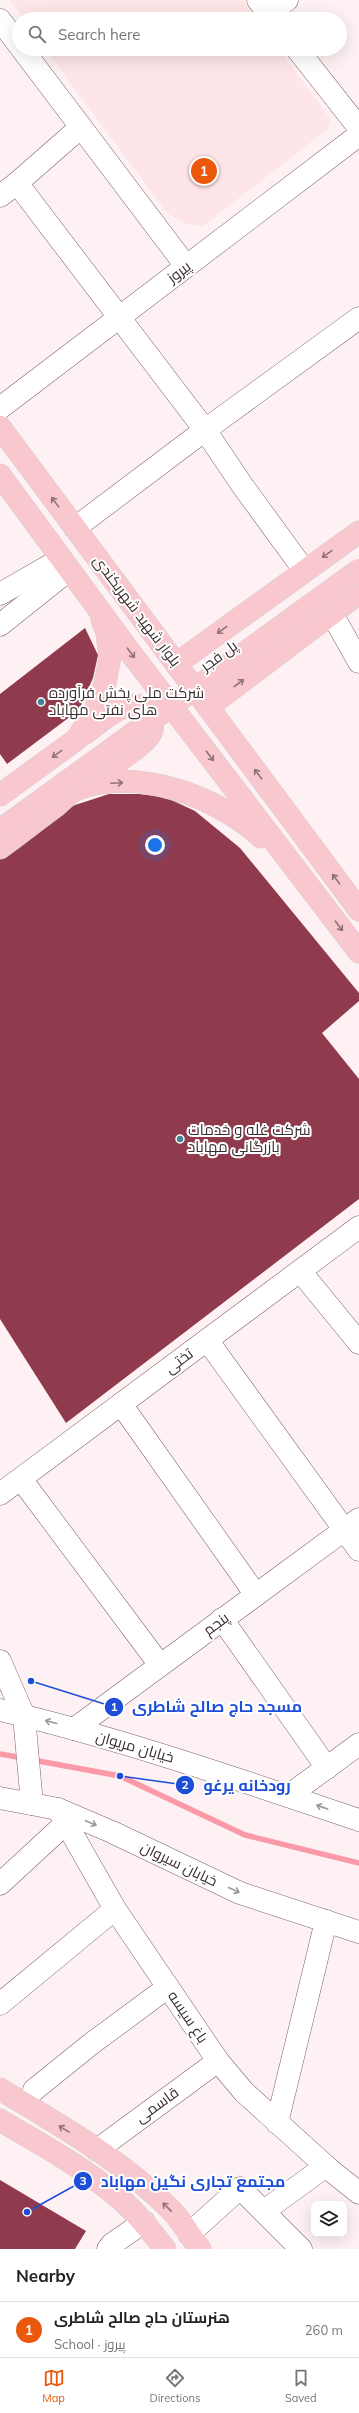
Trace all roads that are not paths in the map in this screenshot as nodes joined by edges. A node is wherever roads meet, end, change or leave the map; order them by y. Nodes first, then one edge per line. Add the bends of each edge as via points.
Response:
1 (287, 0) edge
2 (267, 11) edge
3 (0, 20) edge
4 (12, 36) edge
5 (27, 56) edge
6 (302, 56) edge
7 (81, 127) junction
8 (359, 128) edge
9 (359, 135) edge
10 (17, 183) junction
11 (0, 196) edge
12 (186, 266) junction
13 (119, 317) junction
14 (359, 318) edge
15 (0, 408) edge
16 (0, 427) edge
17 (205, 430) junction
18 (0, 475) edge
19 (75, 528) junction
20 (359, 532) edge
21 (359, 554) edge
22 (65, 564) junction
23 (304, 570) junction
24 (359, 570) edge
25 (359, 593) edge
26 (0, 594) edge
27 (98, 608) junction
28 (332, 614) junction
29 (0, 625) edge
30 (359, 662) edge
31 (176, 664) junction
32 (208, 707) junction
33 (77, 739) junction
34 (77, 790) junction
35 (0, 794) edge
36 (0, 812) edge
37 (0, 830) edge
38 (0, 848) edge
39 (297, 870) junction
40 (359, 910) edge
41 (359, 952) edge
42 (359, 1228) edge
43 (300, 1272) junction
44 (207, 1340) junction
45 (359, 1343) edge
46 (121, 1404) junction
47 (21, 1479) junction
48 (0, 1494) edge
49 (352, 1524) edge
50 (359, 1550) edge
51 (256, 1594) junction
52 (222, 1619) junction
53 (0, 1661) edge
54 (160, 1665) junction
55 (0, 1710) edge
56 (24, 1716) junction
57 (74, 1729) junction
58 (359, 1744) edge
59 (327, 1768) junction
60 (288, 1796) junction
61 (0, 1798) edge
62 (32, 1804) junction
63 (62, 1816) junction
64 (359, 1820) edge
65 (0, 1884) edge
66 (115, 1909) junction
67 (326, 1921) junction
68 (359, 1932) edge
69 (168, 1987) junction
70 (0, 2004) edge
71 (218, 2061) junction
72 (0, 2089) edge
73 (34, 2090) dead end
74 (0, 2120) edge
75 (277, 2123) junction
76 (97, 2150) junction
77 (326, 2166) junction
78 (359, 2193) edge
79 (264, 2211) junction
80 (144, 2222) junction
81 (194, 2242) edge
82 (108, 2249) edge
83 (165, 2249) edge
84 (301, 2249) edge

1 - 2 street
3 - 4 street
5 - 7 street
6 - 8 street
7 - 10 street
7 - 12 street
9 - 12 street, پیروز
10 - 11 street
10 - 13 street
12 - 13 street, پیروز
13 - 15 street, پیروز
13 - 17 street
14 - 17 street
19 -> 16 main road, بلوار شهید شهریکندی
17 - 19 street
17 - 23 street
18 - 22 main road, بلوار شهید شهریکندی
19 - 31 main road, بلوار شهید شهریکندی
20 -> 23 main road
21 - 36 main road, پل فجر
22 - 26 street
22 - 27 main road, بلوار شهید شهریکندی
22 - 29 street
23 -> 31 main road
24 - 37 main road, bridge
25 - 28 main road
27 - 33 main road via 107,633 110,657 105,683 94,712
27 -> 39 main road, بلوار شهید شهریکندی
28 - 30 street
32 -> 28 main road
31 - 32 main road, بلوار شهید شهریکندی
40 -> 32 main road, بلوار شهید شهریکندی
33 - 34 main road via 129,705 141,706 150,714 151,733 142,743
33 -> 35 main road
34 - 38 main road
34 -> 39 main road via 136,782 187,793 221,807 250,827
39 -> 41 main road, بلوار شهید شهریکندی
42 - 43 street, تختی
43 - 44 street, تختی
43 - 45 street
44 - 46 street, تختی
44 - 49 street
46 - 47 street, تختی
46 - 51 street
47 - 48 street, تختی
47 - 54 street
49 - 50 street
49 - 51 street, پنجم
51 - 52 street, پنجم
52 - 54 street, پنجم
52 - 59 street
53 - 56 street
54 - 57 street, پنجم
55 - 56 street, خیابان مریوان
57 -> 56 street, خیابان مریوان
56 - 62 street
57 - 60 street, خیابان مریوان via 190,1763
58 - 59 street
59 - 60 street
64 -> 60 street, خیابان مریوان
61 - 62 street, خیابان سیروان
62 - 63 street, خیابان سیروان
63 - 65 street
63 - 66 street, باغ سیسه
63 -> 67 street, خیابان سیروان via 112,1832 240,1893
66 - 69 street, باغ سیسه
66 - 70 street
67 - 68 street, خیابان سیروان
67 - 75 street
69 - 71 street, باغ سیسه
69 - 73 street
71 - 75 street, باغ سیسه via 244,2092
71 - 76 street, قاسمی
76 -> 72 main road
74 - 80 main road via 82,2170 118,2197
75 - 77 street, باغ سیسه
81 -> 76 main road via 172,2211 138,2179
77 - 78 street, باغ سیسه
77 - 79 street
79 - 81 street via 240,2188
79 - 84 street
80 - 82 street
80 - 83 main road

